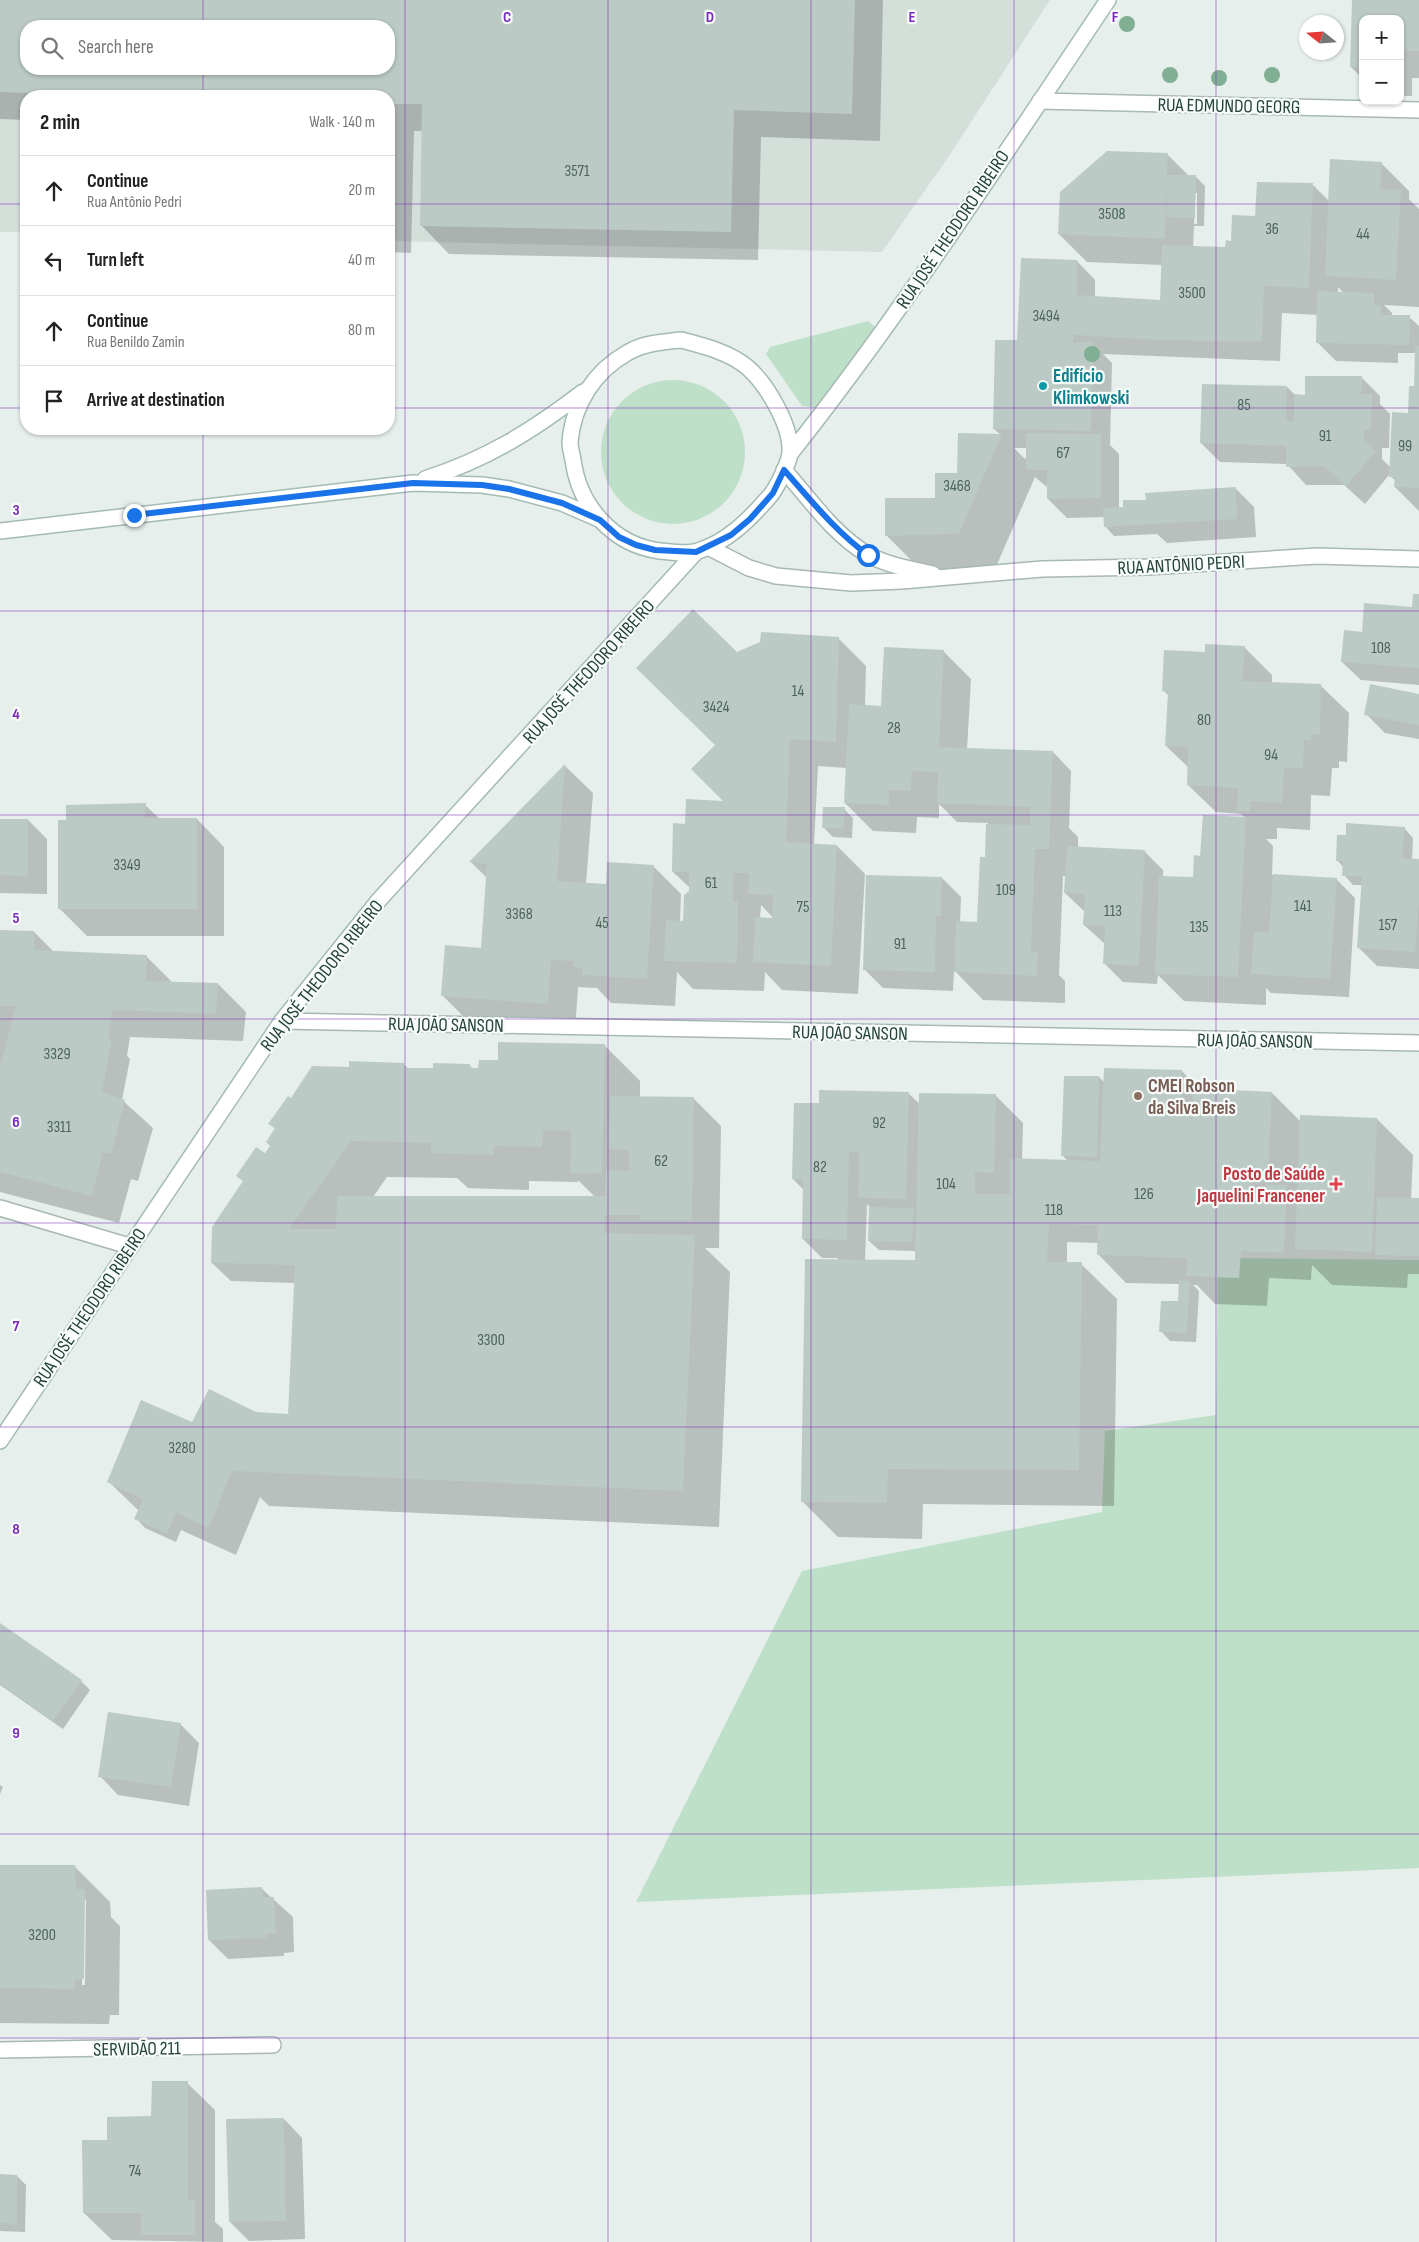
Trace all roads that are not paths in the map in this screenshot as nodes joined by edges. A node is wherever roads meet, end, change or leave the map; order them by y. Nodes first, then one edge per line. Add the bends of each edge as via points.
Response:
1 (1108, 0) edge
2 (1040, 101) junction
3 (1419, 110) edge
4 (587, 390) junction
5 (790, 454) junction
6 (784, 470) junction
7 (413, 483) junction
8 (600, 520) junction
9 (0, 531) edge
10 (702, 549) junction
11 (1419, 559) edge
12 (944, 577) junction
13 (282, 1021) junction
14 (1419, 1043) edge
15 (0, 1208) edge
16 (129, 1246) junction
17 (0, 1441) edge
18 (274, 2045) dead end
19 (0, 2050) edge

1 - 2 main road, RUA JOSÉ THEODORO RIBEIRO
2 - 3 main road, RUA EDMUNDO GEORG
2 - 5 main road, RUA JOSÉ THEODORO RIBEIRO via 907,296
4 - 5 main road via 605,368 628,352 653,343 681,340 701,345 725,353 748,368 767,391 782,414
4 - 7 main road via 523,436 453,470
4 - 8 main road via 578,406 570,442 575,479
5 - 6 main road
6 - 10 main road via 773,493 750,519 731,535
6 - 12 main road, RUA ANTÔNIO PEDRI via 833,526 868,555
7 - 8 main road via 509,489 562,503
7 - 9 main road
8 - 10 main road via 619,537 636,545 655,550
10 - 12 main road, RUA ANTÔNIO PEDRI via 776,576 851,583
10 - 13 main road, RUA JOSÉ THEODORO RIBEIRO via 379,900
11 - 12 main road, RUA ANTÔNIO PEDRI via 1317,556
13 - 14 main road, RUA JOÃO SANSON
13 - 16 main road, RUA JOSÉ THEODORO RIBEIRO
15 - 16 main road
16 - 17 main road, RUA JOSÉ THEODORO RIBEIRO
18 - 19 main road, SERVIDÃO 211

